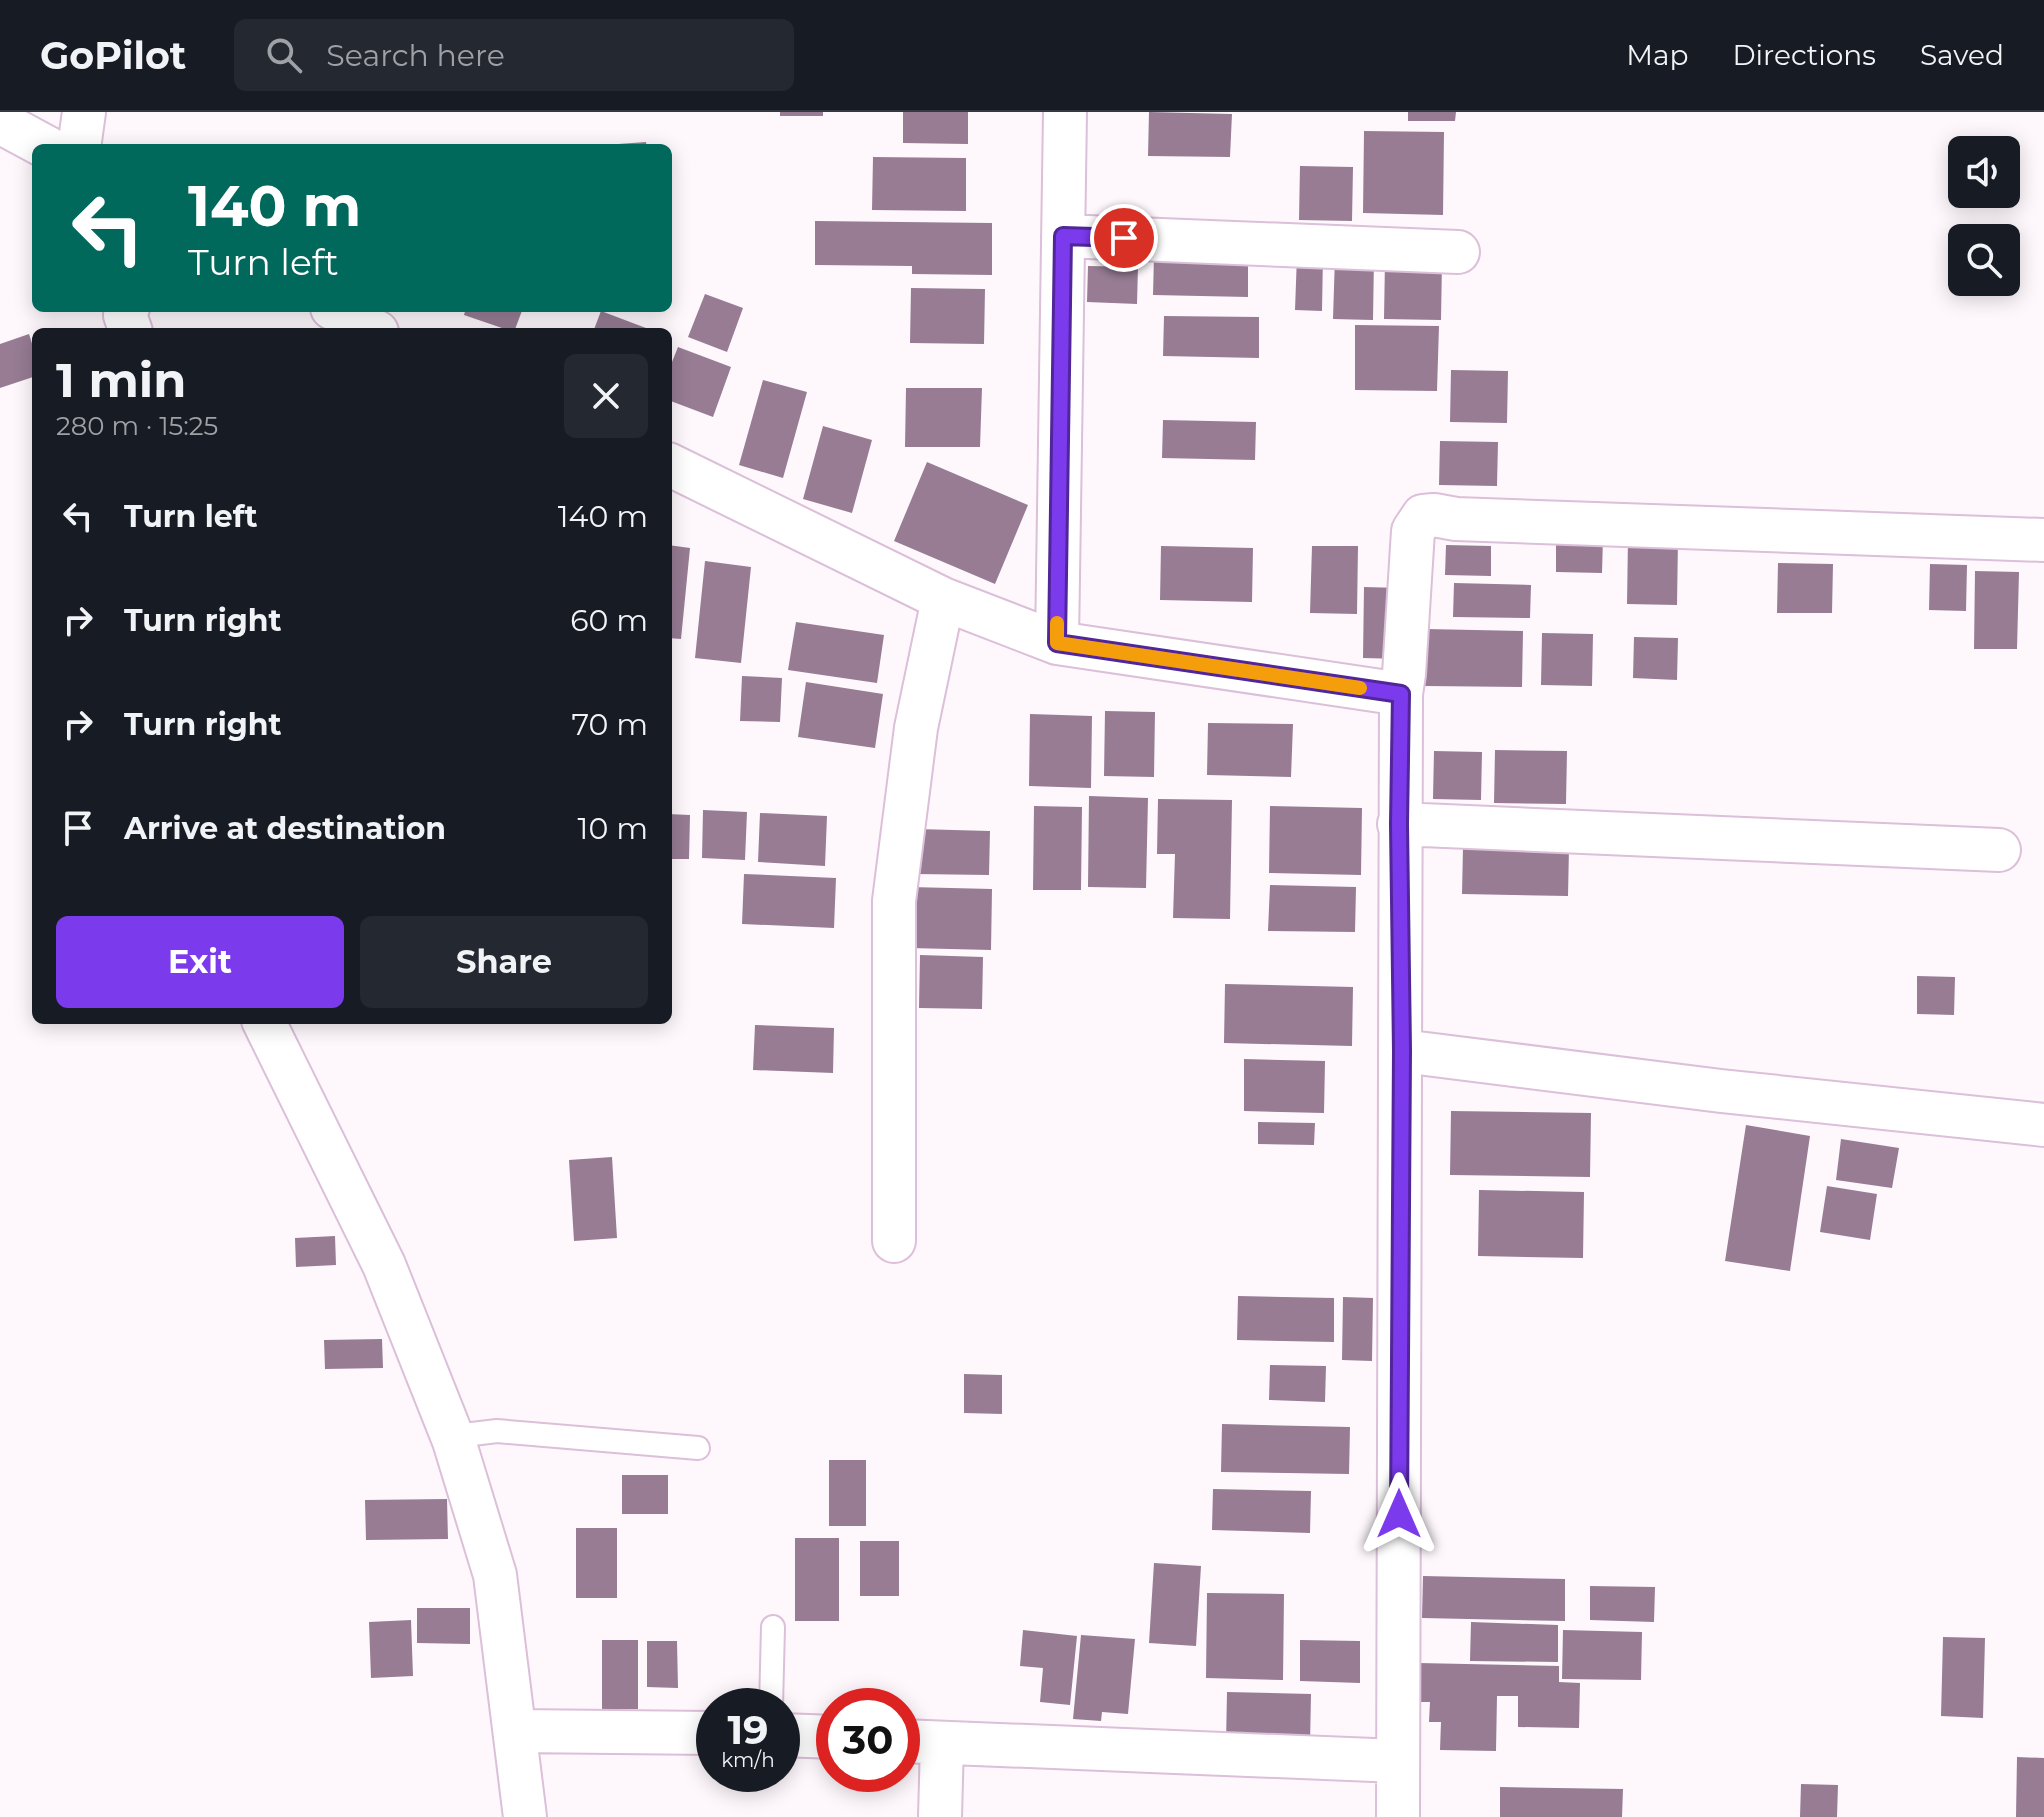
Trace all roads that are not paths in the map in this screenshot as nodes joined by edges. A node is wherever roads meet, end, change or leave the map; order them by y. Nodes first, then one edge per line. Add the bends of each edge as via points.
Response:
1 (84, 112) edge
2 (1065, 112) edge
3 (80, 144) edge
4 (1063, 236) junction
5 (1458, 252) dead end
6 (672, 466) edge
7 (2044, 540) edge
8 (943, 599) junction
9 (1057, 643) junction
10 (1401, 694) junction
11 (1399, 824) junction
12 (1999, 850) dead end
13 (265, 1024) edge
14 (1402, 1051) junction
15 (2044, 1125) edge
16 (894, 1241) dead end
17 (459, 1438) junction
18 (698, 1448) dead end
19 (773, 1627) dead end
20 (771, 1688) edge
21 (540, 1731) junction
22 (696, 1733) edge
23 (922, 1742) edge
24 (1398, 1761) junction
25 (525, 1817) edge
26 (940, 1817) edge
27 (1398, 1817) edge

1 - 3 street
2 - 4 street
4 - 5 street
4 - 9 street
6 - 8 street
7 - 10 street via 1423,516 1413,531
8 - 9 street
8 - 16 street via 916,728 894,901
9 - 10 street
10 - 11 street
11 - 12 street
11 - 14 street
13 - 17 street via 384,1265
14 - 15 street
14 - 24 street
17 - 18 lane via 497,1431
17 - 21 street
19 - 20 lane
21 - 22 street
21 - 25 street
23 - 24 street
23 - 26 street
24 - 27 street

